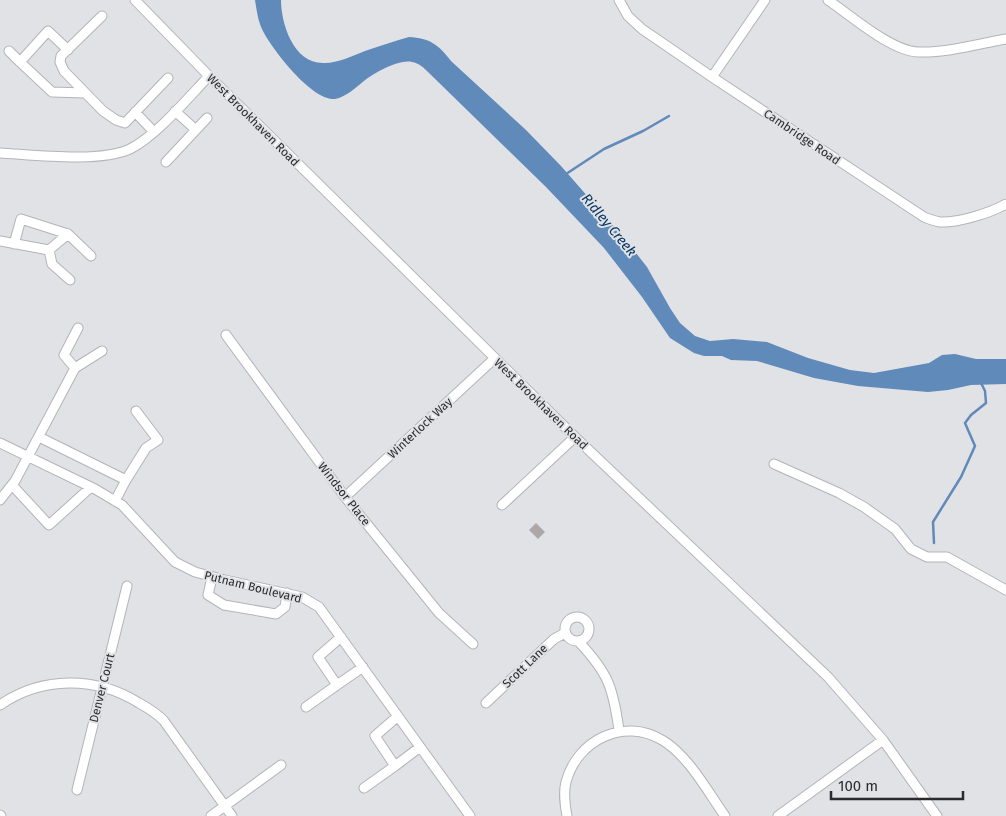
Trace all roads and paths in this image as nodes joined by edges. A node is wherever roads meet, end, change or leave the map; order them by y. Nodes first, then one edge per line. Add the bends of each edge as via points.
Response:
1 (136, 0) edge
2 (619, 0) edge
3 (766, 0) edge
4 (828, 0) edge
5 (102, 16) dead end
6 (1006, 39) edge
7 (68, 50) junction
8 (9, 51) dead end
9 (20, 62) junction
10 (209, 76) junction
11 (712, 77) junction
12 (168, 78) dead end
13 (85, 93) junction
14 (175, 111) junction
15 (135, 112) junction
16 (207, 118) dead end
17 (196, 130) junction
18 (154, 132) junction
19 (0, 153) edge
20 (166, 162) dead end
21 (1006, 204) edge
22 (68, 234) junction
23 (0, 241) edge
24 (14, 244) junction
25 (49, 250) junction
26 (91, 256) dead end
27 (70, 280) dead end
28 (78, 328) dead end
29 (226, 335) dead end
30 (102, 351) dead end
31 (495, 358) junction
32 (75, 368) junction
33 (136, 411) dead end
34 (39, 437) junction
35 (575, 437) junction
36 (0, 443) edge
37 (28, 456) junction
38 (774, 464) dead end
39 (126, 480) junction
40 (12, 485) junction
41 (91, 486) junction
42 (345, 497) junction
43 (0, 500) edge
44 (115, 501) junction
45 (502, 505) dead end
46 (212, 577) junction
47 (126, 586) dead end
48 (1006, 590) edge
49 (287, 593) junction
50 (565, 633) junction
51 (342, 638) junction
52 (579, 642) junction
53 (473, 644) dead end
54 (362, 667) junction
55 (337, 685) junction
56 (102, 686) junction
57 (486, 703) dead end
58 (0, 705) edge
59 (306, 707) dead end
60 (398, 716) junction
61 (619, 730) junction
62 (883, 740) junction
63 (420, 747) junction
64 (281, 765) dead end
65 (395, 766) junction
66 (364, 788) dead end
67 (78, 790) dead end
68 (225, 805) junction
69 (790, 808) junction
70 (211, 816) edge
71 (232, 816) edge
72 (470, 816) edge
73 (567, 816) edge
74 (725, 816) edge
75 (778, 816) edge
76 (796, 816) edge
77 (937, 816) edge

1 - 10 street, West Brookhaven Road
2 - 11 street, Cambridge Road via 635,23
3 - 11 street
4 - 6 street via 877,35 916,52
5 - 7 street
7 - 9 street via 48,31
7 - 13 street via 60,62 64,71
8 - 9 street
9 - 13 street via 52,92
10 - 14 street
10 - 31 street, West Brookhaven Road
11 - 21 street, Cambridge Road via 924,217 940,222 958,220
12 - 15 street
13 - 15 street via 116,120 125,123
14 - 17 street
14 - 18 street
15 - 18 street
16 - 17 street
17 - 20 street
18 - 19 street via 129,149 98,157
22 - 24 street via 21,220
22 - 25 street
22 - 26 street
23 - 24 street
24 - 25 street
25 - 27 street via 52,264
28 - 32 street via 64,354
29 - 42 street, Windsor Place
30 - 32 street
31 - 35 street, West Brookhaven Road
31 - 42 street, Winterlock Way
32 - 34 street
33 - 39 street via 158,440 146,448
34 - 37 street
34 - 39 street
35 - 45 street
35 - 62 street, West Brookhaven Road via 828,677
36 - 37 street, Putnam Boulevard
37 - 40 street
37 - 41 street, Putnam Boulevard
38 - 48 street via 864,507 894,529 911,549 928,557 948,557
39 - 44 street
40 - 41 street via 49,525
40 - 43 street
41 - 44 street, Putnam Boulevard
42 - 53 street, Windsor Place via 439,613
44 - 46 street, Putnam Boulevard via 175,562
46 - 49 street, Putnam Boulevard
46 - 49 street via 208,595 224,605 276,614 285,607
47 - 56 street, Denver Court
49 - 51 street, Putnam Boulevard via 319,607
50 - 52 street via 570,640
50 - 52 street, Scott Lane via 565,626 570,620 576,617 584,619 589,625 589,634
50 - 57 street, Scott Lane via 554,639
51 - 54 street, Putnam Boulevard
51 - 55 street via 318,657
52 - 61 street via 608,678
54 - 55 street
54 - 60 street, Putnam Boulevard
55 - 59 street
56 - 58 street via 51,684 24,692
56 - 67 street, Denver Court
56 - 68 street via 133,699 160,716
60 - 63 street, Putnam Boulevard
60 - 65 street via 375,736
61 - 73 street via 593,743 576,760 565,789
61 - 74 street via 647,733 674,748
62 - 69 street
62 - 77 street, West Brookhaven Road
63 - 65 street
63 - 72 street, Putnam Boulevard
64 - 68 street
65 - 66 street
68 - 70 street
68 - 71 street
69 - 75 street
69 - 76 street

